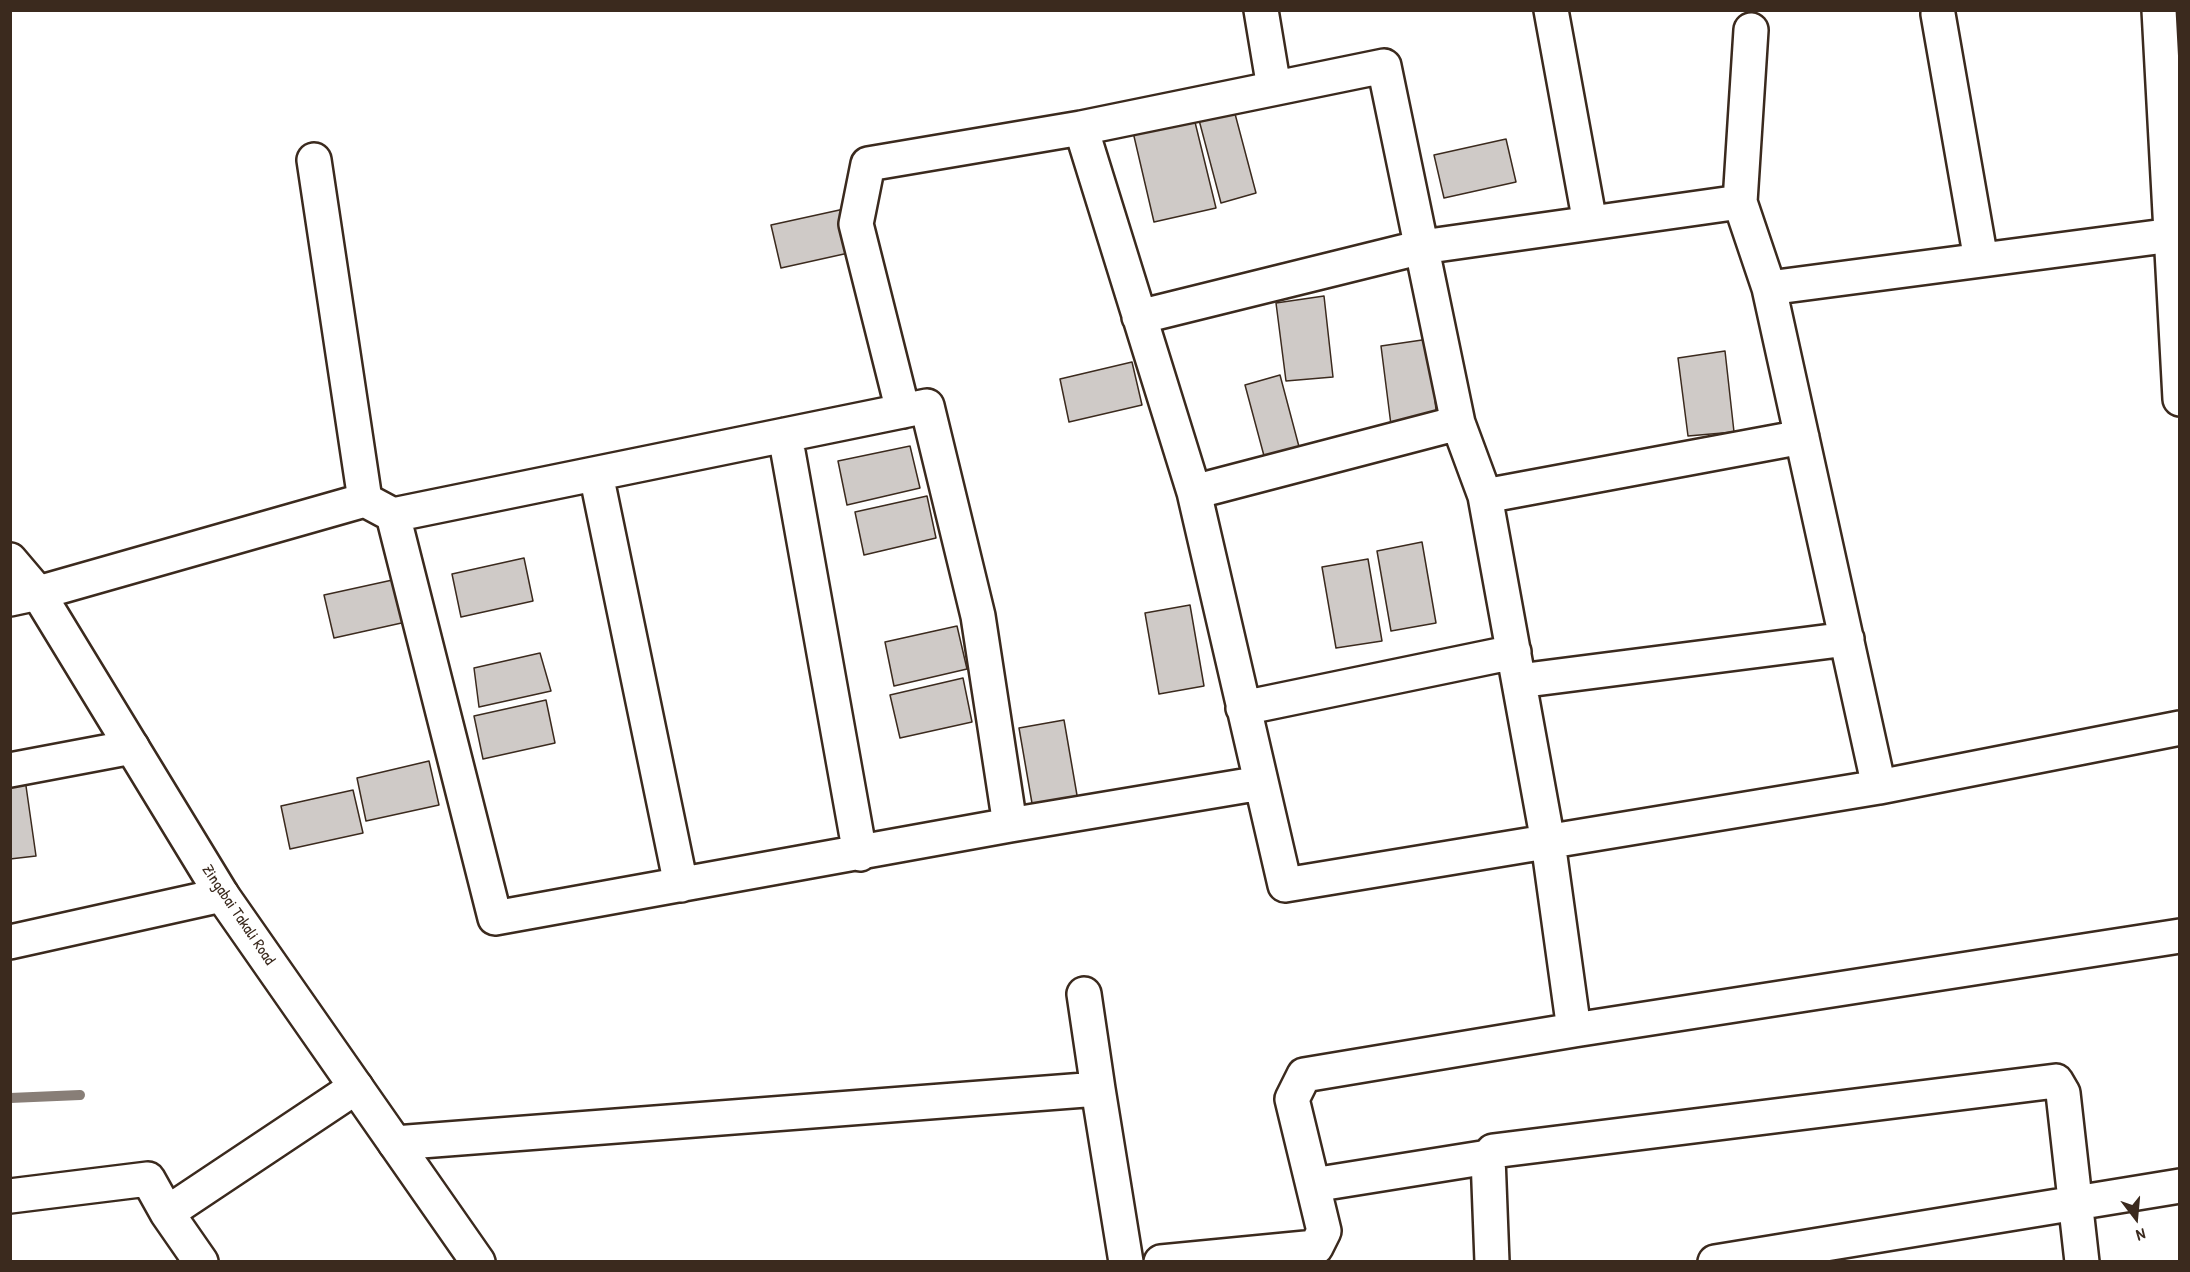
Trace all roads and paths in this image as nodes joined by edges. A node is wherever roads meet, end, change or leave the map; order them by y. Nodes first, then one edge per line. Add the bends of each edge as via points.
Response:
1 (1261, 10) edge
2 (1551, 10) edge
3 (2158, 10) edge
4 (1938, 14) dead end
5 (1751, 30) dead end
6 (1274, 88) junction
7 (1081, 128) junction
8 (314, 160) dead end
9 (1740, 201) junction
10 (1590, 223) junction
11 (2175, 234) edge
12 (1422, 247) junction
13 (1981, 260) junction
14 (1769, 288) junction
15 (1140, 317) junction
16 (2180, 399) edge
17 (903, 411) junction
18 (1458, 423) junction
19 (785, 435) junction
20 (1802, 437) junction
21 (596, 474) junction
22 (1194, 492) junction
23 (1485, 495) junction
24 (379, 508) junction
25 (10, 560) edge
26 (24, 596) edge
27 (1847, 639) junction
28 (1516, 666) junction
29 (1243, 708) junction
30 (2180, 728) edge
31 (132, 747) junction
32 (10, 770) edge
33 (1261, 783) junction
34 (1879, 787) junction
35 (1010, 825) junction
36 (1548, 842) junction
37 (860, 854) junction
38 (681, 885) junction
39 (222, 895) junction
40 (2180, 936) edge
41 (10, 942) edge
42 (1084, 994) dead end
43 (1574, 1030) junction
44 (356, 1087) junction
45 (1098, 1089) junction
46 (396, 1143) junction
47 (1488, 1157) junction
48 (1313, 1185) junction
49 (2180, 1186) edge
50 (10, 1196) edge
51 (2074, 1203) junction
52 (167, 1213) junction
53 (201, 1262) edge
54 (478, 1262) edge
55 (1126, 1262) edge
56 (1161, 1262) edge
57 (1492, 1262) edge
58 (1715, 1262) edge
59 (2082, 1262) edge

1 - 6 street
2 - 10 street
3 - 11 street
4 - 13 street
5 - 9 street
6 - 7 street
6 - 12 street via 1384,66
7 - 15 street
7 - 17 street via 868,164 856,224
8 - 24 street
9 - 10 street
9 - 14 street
10 - 12 street
11 - 13 street
11 - 16 street
12 - 15 street
12 - 18 street
13 - 14 street
14 - 20 street
15 - 22 street
17 - 19 street
17 - 35 street via 927,406 978,616
18 - 22 street
18 - 23 street
19 - 21 street
19 - 37 street
20 - 23 street
20 - 27 street
21 - 24 street
21 - 38 street
22 - 29 street
23 - 28 street
24 - 26 street
24 - 38 street via 495,918
25 - 26 street, Zingabai Takali Road
26 - 31 street, Zingabai Takali Road
27 - 28 street
27 - 34 street
28 - 29 street
28 - 36 street
29 - 33 street
30 - 34 street
31 - 32 street
31 - 39 street, Zingabai Takali Road
33 - 35 street
33 - 36 street via 1284,885
34 - 36 street
35 - 37 street
36 - 43 street
37 - 38 street
39 - 41 street
39 - 44 street, Zingabai Takali Road
40 - 43 street
42 - 45 street
43 - 48 street via 1304,1075 1292,1099
44 - 46 street, Zingabai Takali Road
44 - 52 street
45 - 46 street
45 - 55 street
46 - 54 street, Zingabai Takali Road
47 - 48 street
47 - 51 street via 1493,1151 2056,1081 2063,1093
47 - 57 street
48 - 56 street via 1324,1231 1316,1247
49 - 51 street
50 - 52 street via 148,1179
51 - 58 street
51 - 59 street
52 - 53 street

